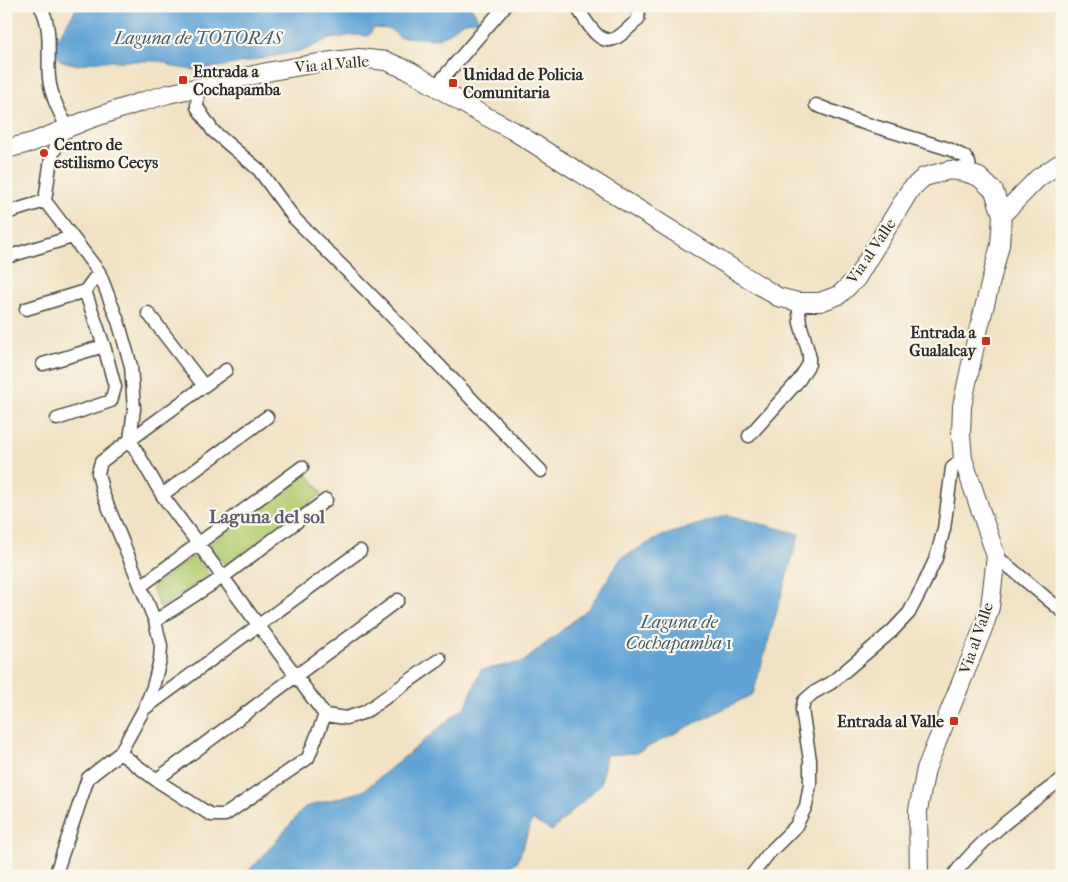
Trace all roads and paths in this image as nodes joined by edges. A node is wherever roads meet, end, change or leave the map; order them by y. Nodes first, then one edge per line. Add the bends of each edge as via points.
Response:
1 (40, 6) edge
2 (505, 6) edge
3 (576, 6) edge
4 (639, 6) edge
5 (436, 86) junction
6 (198, 88) junction
7 (816, 105) dead end
8 (65, 130) junction
9 (6, 149) edge
10 (1062, 162) edge
11 (977, 177) junction
12 (45, 201) junction
13 (6, 213) edge
14 (1002, 215) junction
15 (72, 237) junction
16 (10, 256) dead end
17 (99, 272) junction
18 (86, 291) junction
19 (798, 302) junction
20 (26, 309) dead end
21 (148, 313) dead end
22 (104, 346) junction
23 (43, 364) dead end
24 (226, 370) dead end
25 (204, 386) junction
26 (267, 417) dead end
27 (57, 419) dead end
28 (749, 436) dead end
29 (130, 440) junction
30 (963, 459) junction
31 (302, 467) dead end
32 (541, 472) dead end
33 (162, 495) junction
34 (326, 500) dead end
35 (199, 545) junction
36 (360, 551) dead end
37 (996, 556) junction
38 (223, 577) junction
39 (142, 586) junction
40 (398, 600) dead end
41 (1062, 611) edge
42 (156, 620) junction
43 (259, 625) junction
44 (440, 658) dead end
45 (297, 676) junction
46 (144, 709) junction
47 (325, 715) junction
48 (120, 753) junction
49 (156, 780) junction
50 (1062, 780) edge
51 (55, 876) edge
52 (751, 876) edge
53 (919, 876) edge
54 (953, 876) edge

1 - 8 street via 47,26 49,80
2 - 5 street
3 - 4 street via 600,38 607,41 617,38 638,20
5 - 6 main road, Via al Valle via 386,61 359,58 272,71
5 - 19 main road, Via al Valle via 778,296
6 - 8 main road, Via al Valle via 141,102
6 - 32 street via 197,107 213,131 259,170 294,218
7 - 11 street via 948,149 965,157
8 - 9 main road, Via al Valle
8 - 12 street via 52,158
10 - 14 main road via 1038,178
11 - 14 main road, Via al Valle via 994,191
11 - 19 main road, Via al Valle via 950,170 924,177 910,190 856,279 839,295 820,302
12 - 13 street
12 - 15 street
14 - 30 main road, Via al Valle via 1000,245 962,406
15 - 16 street
15 - 17 street
17 - 18 street
17 - 29 street via 131,366 134,408
18 - 20 street
18 - 22 street
19 - 28 street via 809,364 799,380
21 - 25 street
22 - 23 street
22 - 27 street via 115,387 111,401
24 - 25 street
25 - 29 street
26 - 33 street
29 - 33 street
29 - 39 street via 101,462 98,473 103,494
30 - 37 main road, Via al Valle
30 - 52 street via 952,468 944,529 936,558 909,613 832,683 804,701 802,710 810,760 806,806 796,826
31 - 35 street
33 - 35 street
34 - 38 street
35 - 38 street
35 - 39 street
36 - 43 street
37 - 41 street
37 - 53 main road, Via al Valle via 986,620 926,768 918,810
38 - 42 street
38 - 43 street
39 - 42 street
40 - 45 street
42 - 46 street via 160,660
43 - 45 street
43 - 46 street
44 - 47 street via 365,712 346,718
45 - 47 street
45 - 49 street
46 - 48 street
47 - 49 street via 308,758 224,815 211,815
48 - 49 street
48 - 51 street via 88,778
50 - 54 street via 1015,814

